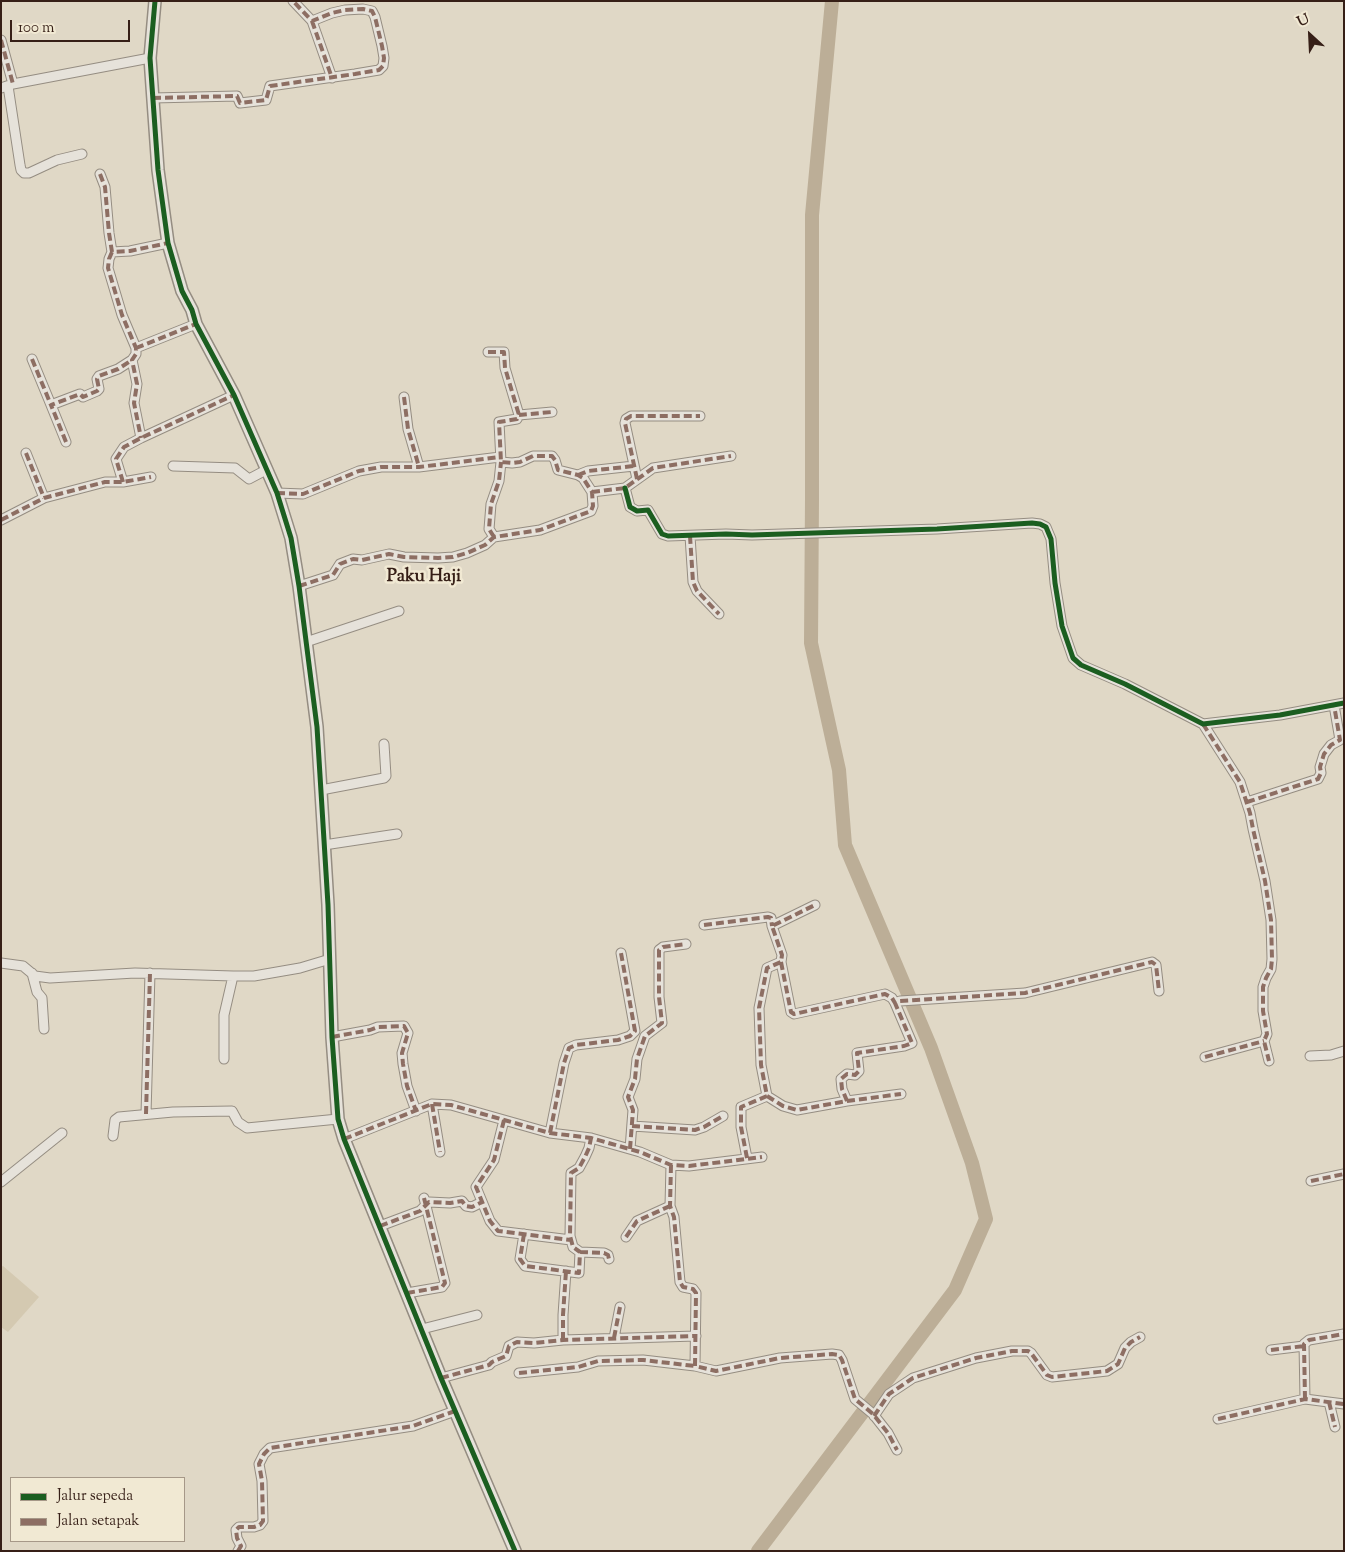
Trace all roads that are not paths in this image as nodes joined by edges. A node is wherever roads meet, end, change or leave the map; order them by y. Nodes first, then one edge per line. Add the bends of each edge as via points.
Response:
1 (156, 1) edge
2 (293, 1) edge
3 (312, 21) junction
4 (1, 40) edge
5 (150, 58) junction
6 (332, 78) junction
7 (8, 86) edge
8 (153, 98) junction
9 (82, 154) dead end
10 (100, 174) dead end
11 (168, 243) junction
12 (112, 252) junction
13 (196, 324) junction
14 (136, 348) junction
15 (488, 352) dead end
16 (32, 359) dead end
17 (132, 360) junction
18 (234, 395) junction
19 (404, 397) dead end
20 (51, 405) junction
21 (552, 412) dead end
22 (519, 415) junction
23 (700, 416) dead end
24 (141, 438) junction
25 (66, 442) dead end
26 (26, 453) dead end
27 (731, 456) dead end
28 (501, 459) junction
29 (173, 466) dead end
30 (419, 466) junction
31 (634, 466) junction
32 (266, 470) junction
33 (578, 475) junction
34 (151, 477) dead end
35 (637, 479) junction
36 (123, 482) junction
37 (625, 488) junction
38 (592, 492) junction
39 (277, 493) junction
40 (44, 498) junction
41 (1, 520) edge
42 (690, 536) junction
43 (494, 537) junction
44 (299, 586) junction
45 (399, 611) dead end
46 (719, 614) dead end
47 (306, 642) junction
48 (1344, 703) edge
49 (1334, 705) junction
50 (1203, 724) junction
51 (384, 744) dead end
52 (321, 790) junction
53 (1247, 802) junction
54 (397, 834) dead end
55 (324, 845) junction
56 (815, 905) dead end
57 (704, 925) dead end
58 (772, 926) junction
59 (686, 944) dead end
60 (621, 953) dead end
61 (330, 959) junction
62 (781, 962) junction
63 (1, 963) edge
64 (32, 972) junction
65 (150, 973) junction
66 (233, 976) junction
67 (1159, 991) dead end
68 (898, 1002) junction
69 (44, 1029) dead end
70 (630, 1036) junction
71 (645, 1036) junction
72 (332, 1037) junction
73 (1264, 1041) junction
74 (1344, 1051) edge
75 (1310, 1056) dead end
76 (1204, 1057) dead end
77 (224, 1059) dead end
78 (1269, 1061) dead end
79 (901, 1094) dead end
80 (767, 1096) junction
81 (847, 1101) junction
82 (432, 1104) junction
83 (416, 1110) junction
84 (146, 1114) junction
85 (723, 1116) dead end
86 (338, 1119) junction
87 (504, 1120) junction
88 (632, 1126) junction
89 (550, 1133) junction
90 (62, 1134) dead end
91 (113, 1136) dead end
92 (591, 1138) junction
93 (344, 1139) junction
94 (630, 1149) junction
95 (440, 1152) dead end
96 (762, 1157) dead end
97 (747, 1158) junction
98 (671, 1165) junction
99 (1344, 1174) edge
100 (1311, 1181) dead end
101 (1, 1182) edge
102 (424, 1202) junction
103 (482, 1202) junction
104 (670, 1206) junction
105 (380, 1226) junction
106 (524, 1234) junction
107 (626, 1237) dead end
108 (571, 1240) junction
109 (580, 1252) junction
110 (609, 1259) dead end
111 (566, 1271) junction
112 (407, 1293) junction
113 (620, 1308) dead end
114 (478, 1315) dead end
115 (422, 1329) junction
116 (1344, 1334) edge
117 (696, 1336) junction
118 (1140, 1337) dead end
119 (614, 1338) junction
120 (563, 1340) junction
121 (1304, 1346) junction
122 (1271, 1350) dead end
123 (695, 1366) junction
124 (519, 1373) dead end
125 (441, 1378) junction
126 (1304, 1399) junction
127 (1329, 1402) junction
128 (1344, 1404) edge
129 (455, 1410) junction
130 (874, 1415) junction
131 (1218, 1419) dead end
132 (1335, 1427) dead end
133 (897, 1450) dead end
134 (238, 1551) edge
135 (514, 1551) edge

1 - 5 street
2 - 3 street
3 - 6 street
3 - 6 street via 332,13 363,9 372,11 375,17 384,66 379,70
4 - 7 street
5 - 7 street
5 - 8 street
6 - 8 street via 270,86 266,100 240,102 237,96
7 - 9 street via 24,173
8 - 11 street
10 - 12 street via 105,187
11 - 12 street
11 - 13 street
12 - 14 street via 108,268
13 - 14 street
13 - 18 street
14 - 17 street
15 - 22 street via 504,352 505,368
16 - 20 street
17 - 20 street via 99,376 97,391
17 - 24 street via 137,384 134,403
18 - 24 street
18 - 32 street
19 - 30 street via 408,429
20 - 25 street
21 - 22 street
22 - 28 street via 517,419 499,422
23 - 31 street via 628,417 625,423
24 - 36 street via 124,448 116,459
26 - 40 street
27 - 35 street via 653,468
28 - 30 street
28 - 33 street via 512,463 549,455 554,457 558,470
28 - 43 street via 499,481 491,504 489,528
29 - 32 street via 235,468 249,479
30 - 39 street via 359,471 303,494
31 - 33 street
31 - 35 street
32 - 39 street
33 - 38 street
34 - 36 street
35 - 37 street
36 - 40 street via 106,482
37 - 38 street
37 - 42 street via 630,507 637,511 648,510 662,534
38 - 43 street via 593,506 589,512 540,530
39 - 44 street via 291,538
40 - 41 street
42 - 46 street via 693,582 697,591
42 - 50 street via 1040,524 1049,532 1058,609 1073,658 1081,665
43 - 44 street via 485,545 453,557 389,554 352,559 340,564 333,576
44 - 47 street
45 - 47 street
47 - 52 street
48 - 49 street
49 - 50 street
49 - 53 street via 1340,740 1324,754 1318,779
50 - 53 street via 1240,782
51 - 52 street via 384,778
52 - 55 street
53 - 73 street via 1271,920 1271,969 1263,988 1267,1034
54 - 55 street
55 - 61 street
56 - 58 street
57 - 58 street via 768,917 772,919
58 - 62 street via 782,955
59 - 71 street via 663,946 659,950 662,1023
60 - 70 street via 635,1029
61 - 66 street via 300,968
61 - 72 street
62 - 68 street via 794,1014 885,994
62 - 80 street via 767,968 759,1008 761,1065
63 - 64 street via 23,966
64 - 65 street via 40,978
64 - 69 street via 37,992 42,998
65 - 66 street
65 - 84 street
66 - 77 street via 224,1015
67 - 68 street via 1156,965 1152,962 1025,993
68 - 81 street via 912,1043 857,1054 859,1071 841,1079
70 - 71 street
70 - 89 street via 569,1048
71 - 88 street via 628,1097
72 - 83 street via 378,1027 404,1026 408,1033 402,1053 403,1064
72 - 86 street
73 - 76 street
73 - 78 street
74 - 75 street
79 - 81 street
80 - 81 street via 797,1110
80 - 97 street via 740,1109
82 - 83 street
82 - 87 street via 450,1105
82 - 95 street
83 - 93 street
84 - 86 street via 229,1110 247,1128
84 - 91 street via 117,1118
85 - 88 street via 695,1130
86 - 93 street
87 - 89 street
87 - 103 street via 494,1160 477,1184
88 - 94 street
89 - 92 street
90 - 101 street
92 - 94 street
92 - 108 street via 579,1168 571,1173
93 - 105 street
94 - 98 street
96 - 97 street
97 - 98 street via 688,1166
98 - 104 street
99 - 100 street
102 - 103 street via 462,1201 472,1207
102 - 105 street via 420,1211
102 - 112 street via 445,1283 442,1287
103 - 106 street via 498,1230
104 - 107 street via 636,1221
104 - 117 street via 680,1282 696,1293
105 - 112 street
106 - 108 street
106 - 111 street via 520,1259 525,1266
108 - 109 street via 573,1247
109 - 110 street via 604,1252
109 - 111 street via 579,1273
111 - 120 street
112 - 115 street
113 - 119 street
114 - 115 street
115 - 125 street
116 - 121 street via 1309,1340
117 - 119 street
117 - 123 street
118 - 130 street via 1125,1348 1118,1364 1107,1371 1047,1375 1028,1352 1012,1351 976,1358 913,1378 889,1394
119 - 120 street
120 - 125 street via 512,1343 506,1356 489,1365
121 - 122 street
121 - 126 street
123 - 124 street via 642,1360 598,1361 578,1367
123 - 130 street via 716,1371 780,1358 832,1354 839,1356 846,1369 856,1399
125 - 129 street
126 - 127 street
126 - 131 street
127 - 128 street
127 - 132 street
129 - 134 street via 413,1426 270,1448 259,1464 263,1521 260,1525 236,1530
129 - 135 street
130 - 133 street

